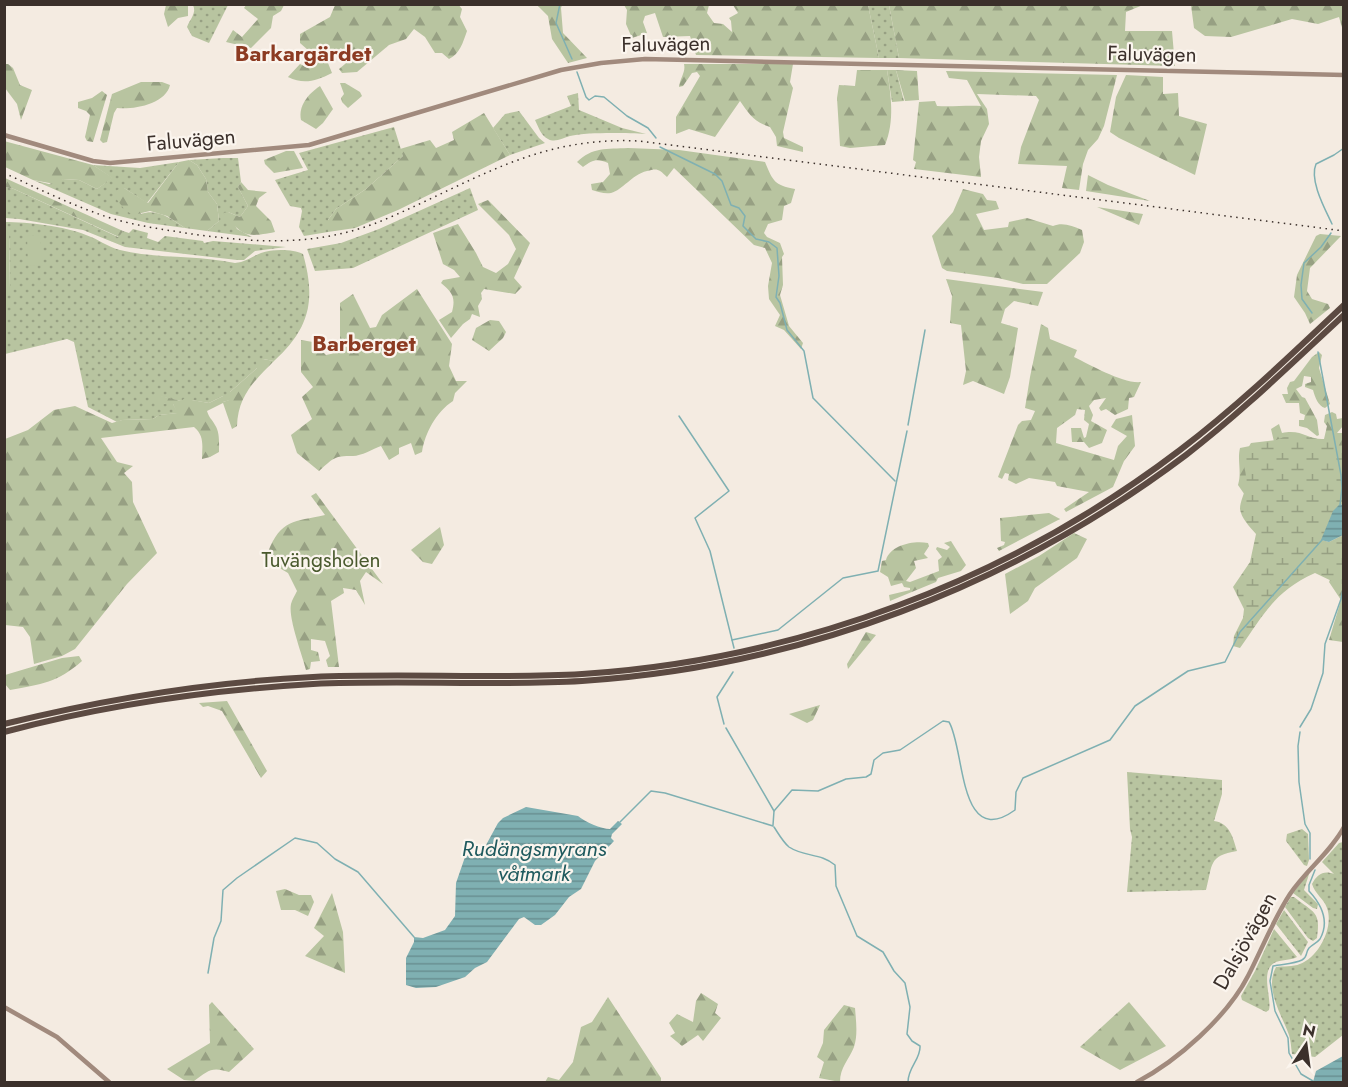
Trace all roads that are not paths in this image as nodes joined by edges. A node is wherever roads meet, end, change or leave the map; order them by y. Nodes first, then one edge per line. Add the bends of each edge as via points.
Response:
1 (1344, 75) edge
2 (4, 135) edge
3 (1344, 305) edge
4 (1344, 315) edge
5 (4, 724) edge
6 (4, 732) edge
7 (1344, 827) edge
8 (4, 1007) edge
9 (109, 1083) edge
10 (1137, 1083) edge

1 - 2 street, Faluvägen via 645,59 561,70 309,145 110,163
3 - 5 highway via 1213,424 1110,500 1027,548 957,582 827,630 727,654 620,670 551,675 266,680 174,690
4 - 6 highway via 1219,428 1114,505 1030,554 874,622 728,661 648,674 551,682 349,683 221,691 104,709
7 - 10 street, Dalsjövägen via 1299,880 1248,978 1224,1011 1173,1061
8 - 9 street via 57,1037

